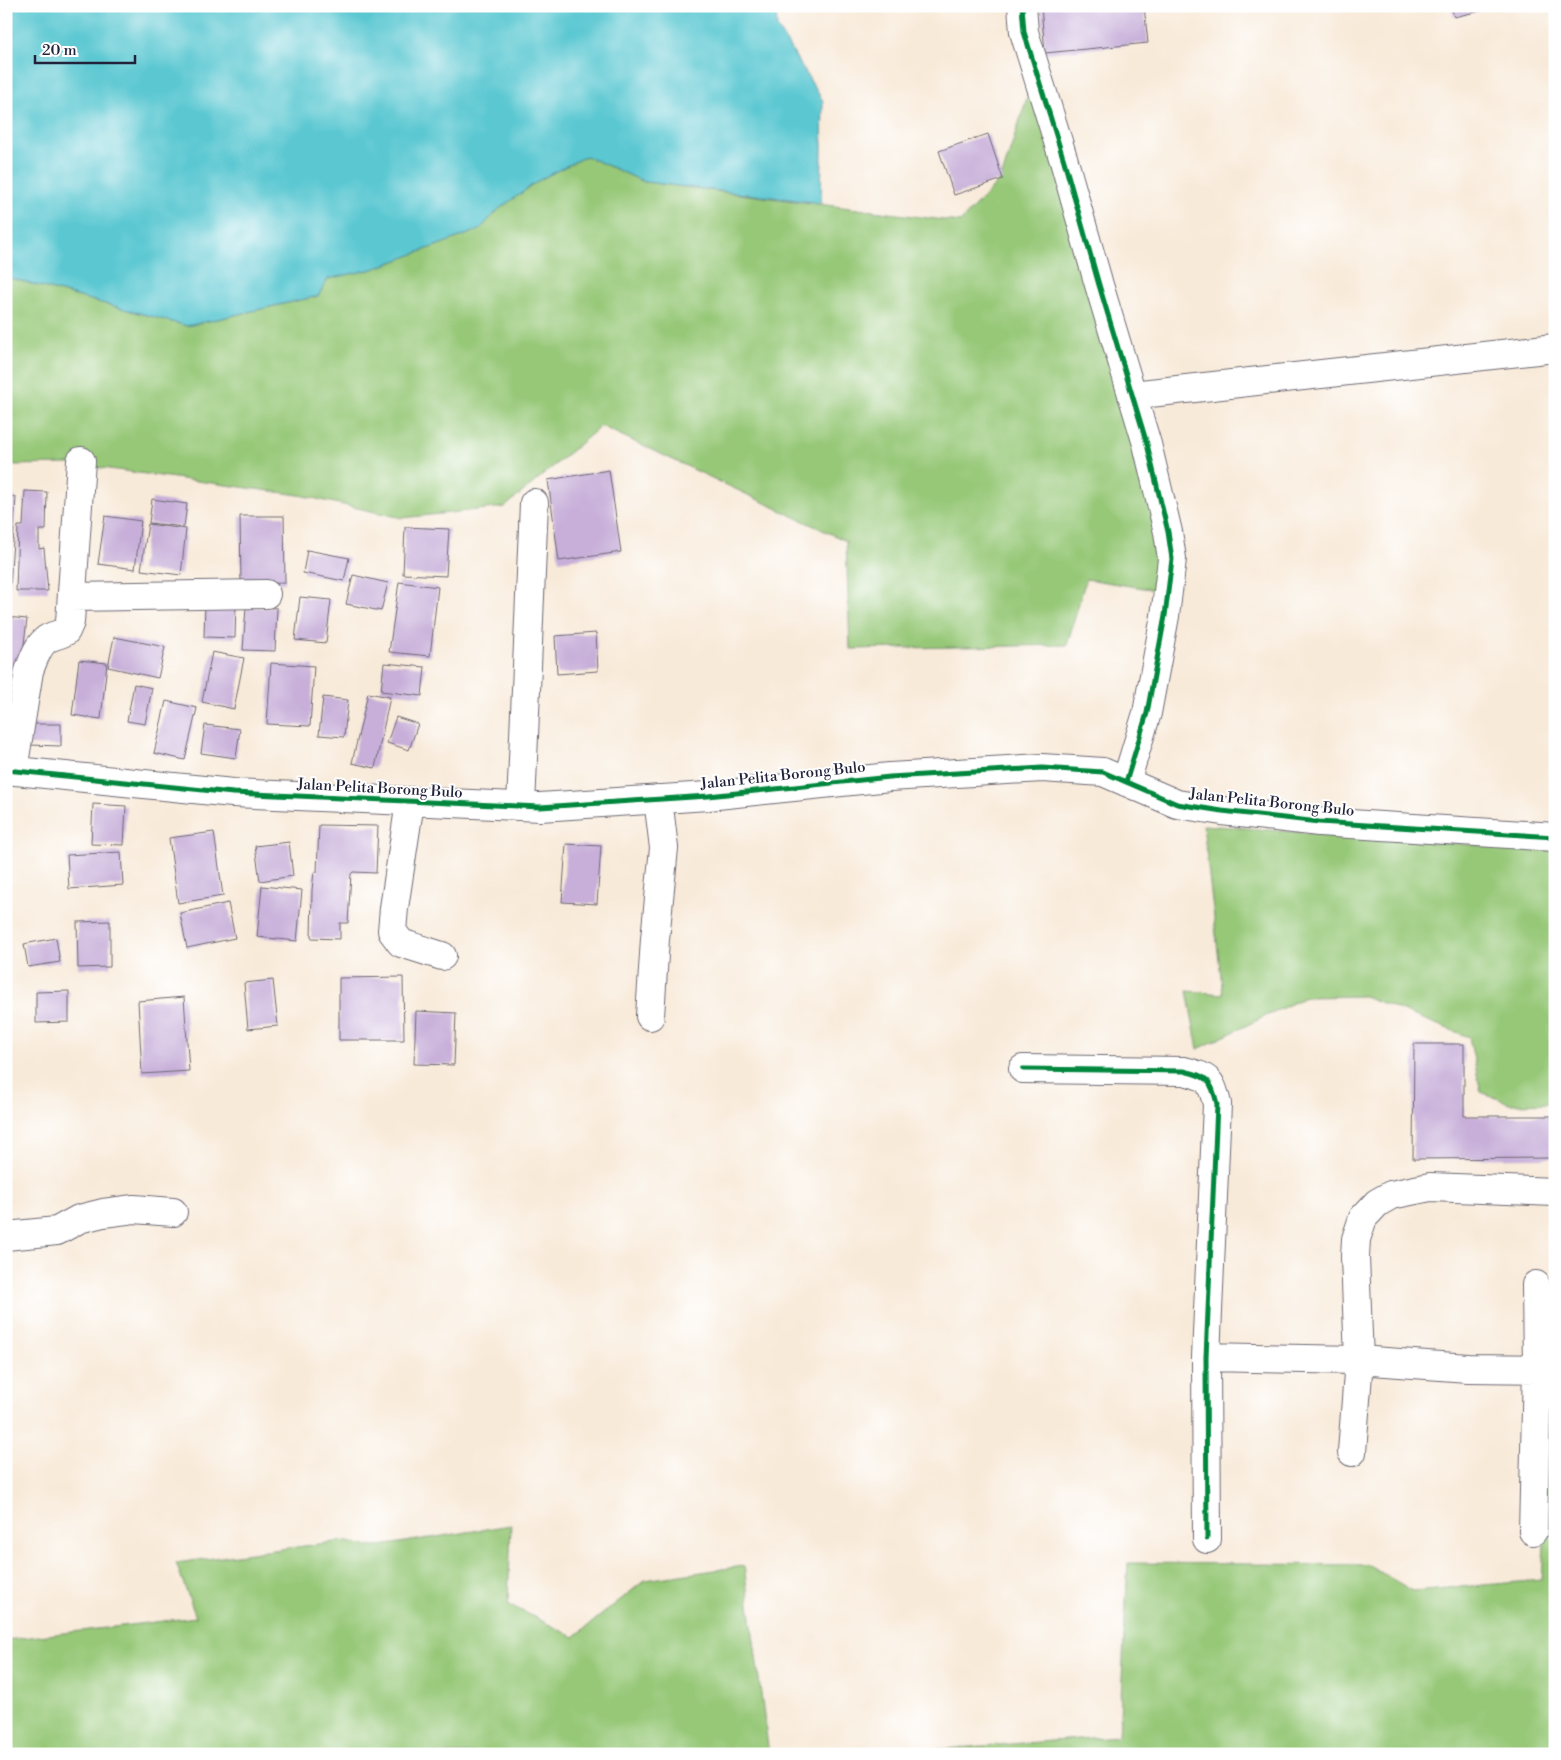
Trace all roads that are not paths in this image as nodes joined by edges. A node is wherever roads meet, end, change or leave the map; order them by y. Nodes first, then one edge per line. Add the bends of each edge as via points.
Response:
1 (1022, 6) edge
2 (1555, 348) edge
3 (1132, 396) junction
4 (81, 461) dead end
5 (534, 503) dead end
6 (266, 594) dead end
7 (72, 597) junction
8 (10, 770) edge
9 (1126, 782) junction
10 (658, 799) junction
11 (410, 802) junction
12 (521, 806) junction
13 (1555, 837) edge
14 (442, 956) dead end
15 (650, 1016) dead end
16 (1023, 1069) dead end
17 (1555, 1192) edge
18 (173, 1212) dead end
19 (6, 1236) edge
20 (1536, 1285) dead end
21 (1206, 1357) junction
22 (1358, 1360) junction
23 (1546, 1369) edge
24 (1352, 1452) dead end
25 (1533, 1531) dead end
26 (1207, 1540) dead end

1 - 3 street via 1024,32
2 - 3 street
3 - 9 street via 1147,444 1172,559 1147,713
4 - 7 street
5 - 12 street
6 - 7 street
7 - 8 street via 66,631 44,642 29,671
8 - 11 street, Jalan Pelita Borong Bulo via 233,793
9 - 10 street, Jalan Pelita Borong Bulo via 1103,772 1042,768 890,777
9 - 13 street, Jalan Pelita Borong Bulo via 1176,804 1222,811 1319,822
10 - 12 street, Jalan Pelita Borong Bulo
10 - 15 street via 664,848
11 - 12 street, Jalan Pelita Borong Bulo
11 - 14 street via 392,931 402,943
16 - 21 street via 1184,1071 1204,1076 1213,1088 1217,1104
17 - 22 street via 1430,1187 1391,1195 1370,1209 1363,1218 1356,1239
18 - 19 street via 134,1209 103,1213 79,1219 57,1231
20 - 23 street
21 - 22 street
21 - 26 street
22 - 23 street via 1468,1368
22 - 24 street
23 - 25 street

